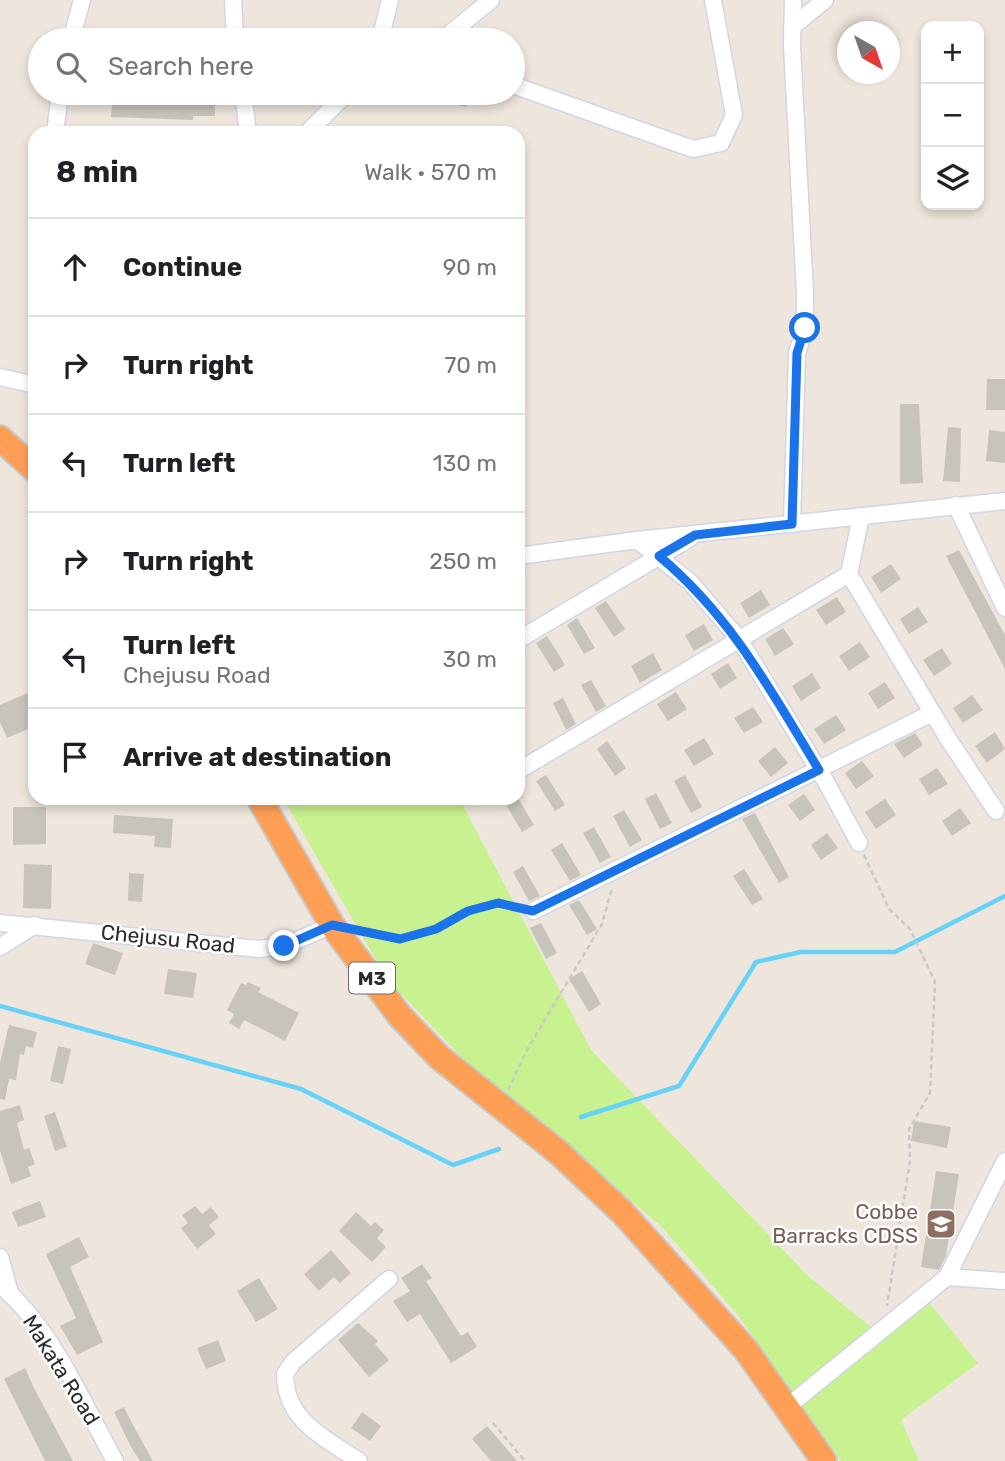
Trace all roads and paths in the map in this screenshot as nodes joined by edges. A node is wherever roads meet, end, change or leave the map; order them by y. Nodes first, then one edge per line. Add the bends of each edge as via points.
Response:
1 (82, 0) edge
2 (233, 0) edge
3 (390, 0) edge
4 (491, 0) edge
5 (713, 0) edge
6 (793, 0) edge
7 (825, 0) edge
8 (792, 27) junction
9 (74, 28) edge
10 (235, 28) edge
11 (383, 28) edge
12 (457, 28) edge
13 (525, 89) edge
14 (58, 105) edge
15 (244, 105) edge
16 (335, 105) edge
17 (56, 126) edge
18 (247, 126) edge
19 (314, 126) edge
20 (0, 377) edge
21 (28, 383) edge
22 (0, 438) edge
23 (28, 464) edge
24 (1005, 501) edge
25 (956, 505) junction
26 (862, 516) junction
27 (792, 524) junction
28 (695, 535) junction
29 (637, 540) junction
30 (525, 555) edge
31 (659, 556) junction
32 (849, 575) junction
33 (1005, 608) edge
34 (525, 636) edge
35 (739, 639) junction
36 (932, 713) junction
37 (525, 767) edge
38 (819, 770) junction
39 (263, 805) edge
40 (996, 811) dead end
41 (859, 843) joint
42 (617, 868) junction
43 (533, 911) joint
44 (0, 923) edge
45 (35, 925) junction
46 (332, 925) junction
47 (0, 947) edge
48 (501, 1106) junction
49 (1005, 1161) edge
50 (0, 1257) edge
51 (947, 1277) junction
52 (389, 1279) dead end
53 (1005, 1281) edge
54 (5, 1289) edge
55 (884, 1331) junction
56 (787, 1407) junction
57 (493, 1423) dead end
58 (115, 1461) edge
59 (359, 1461) edge
60 (525, 1461) edge
61 (824, 1461) edge

1 - 9 street
2 - 10 street
3 - 11 street
4 - 12 street
5 - 13 street via 734,115 721,143 693,149
6 - 8 street
7 - 8 street
8 - 27 street via 805,328 797,353
14 - 17 street
15 - 18 street
16 - 19 street
20 - 21 street
22 - 23 highway
24 - 25 street
25 - 26 street
25 - 33 street
26 - 27 street
26 - 32 street
27 - 28 street
28 - 29 street
28 - 31 street
29 - 30 street
29 - 31 street
31 - 34 street
31 - 35 street via 690,582
32 - 35 street
32 - 36 street
35 - 37 street
35 - 38 street
36 - 38 street
36 - 40 street
38 - 41 street
38 - 42 street
39 - 46 highway, M3
41 - 55 path via 889,909 910,929 935,982 930,1093 909,1129 910,1161
42 - 43 street
42 - 48 path via 602,925 527,1050
43 - 46 path via 498,903 400,939
44 - 45 street, Chejusu Road
45 - 46 street, Chejusu Road via 258,948 284,946
45 - 47 street
46 - 48 highway, M3 via 420,1037
48 - 56 highway, M3 via 622,1212 711,1308
49 - 51 street
50 - 54 street
51 - 53 street
51 - 55 street
52 - 59 street via 285,1374 290,1406 305,1423
54 - 58 street, Makata Road via 52,1347
55 - 56 street
56 - 61 highway, M3
57 - 60 path

